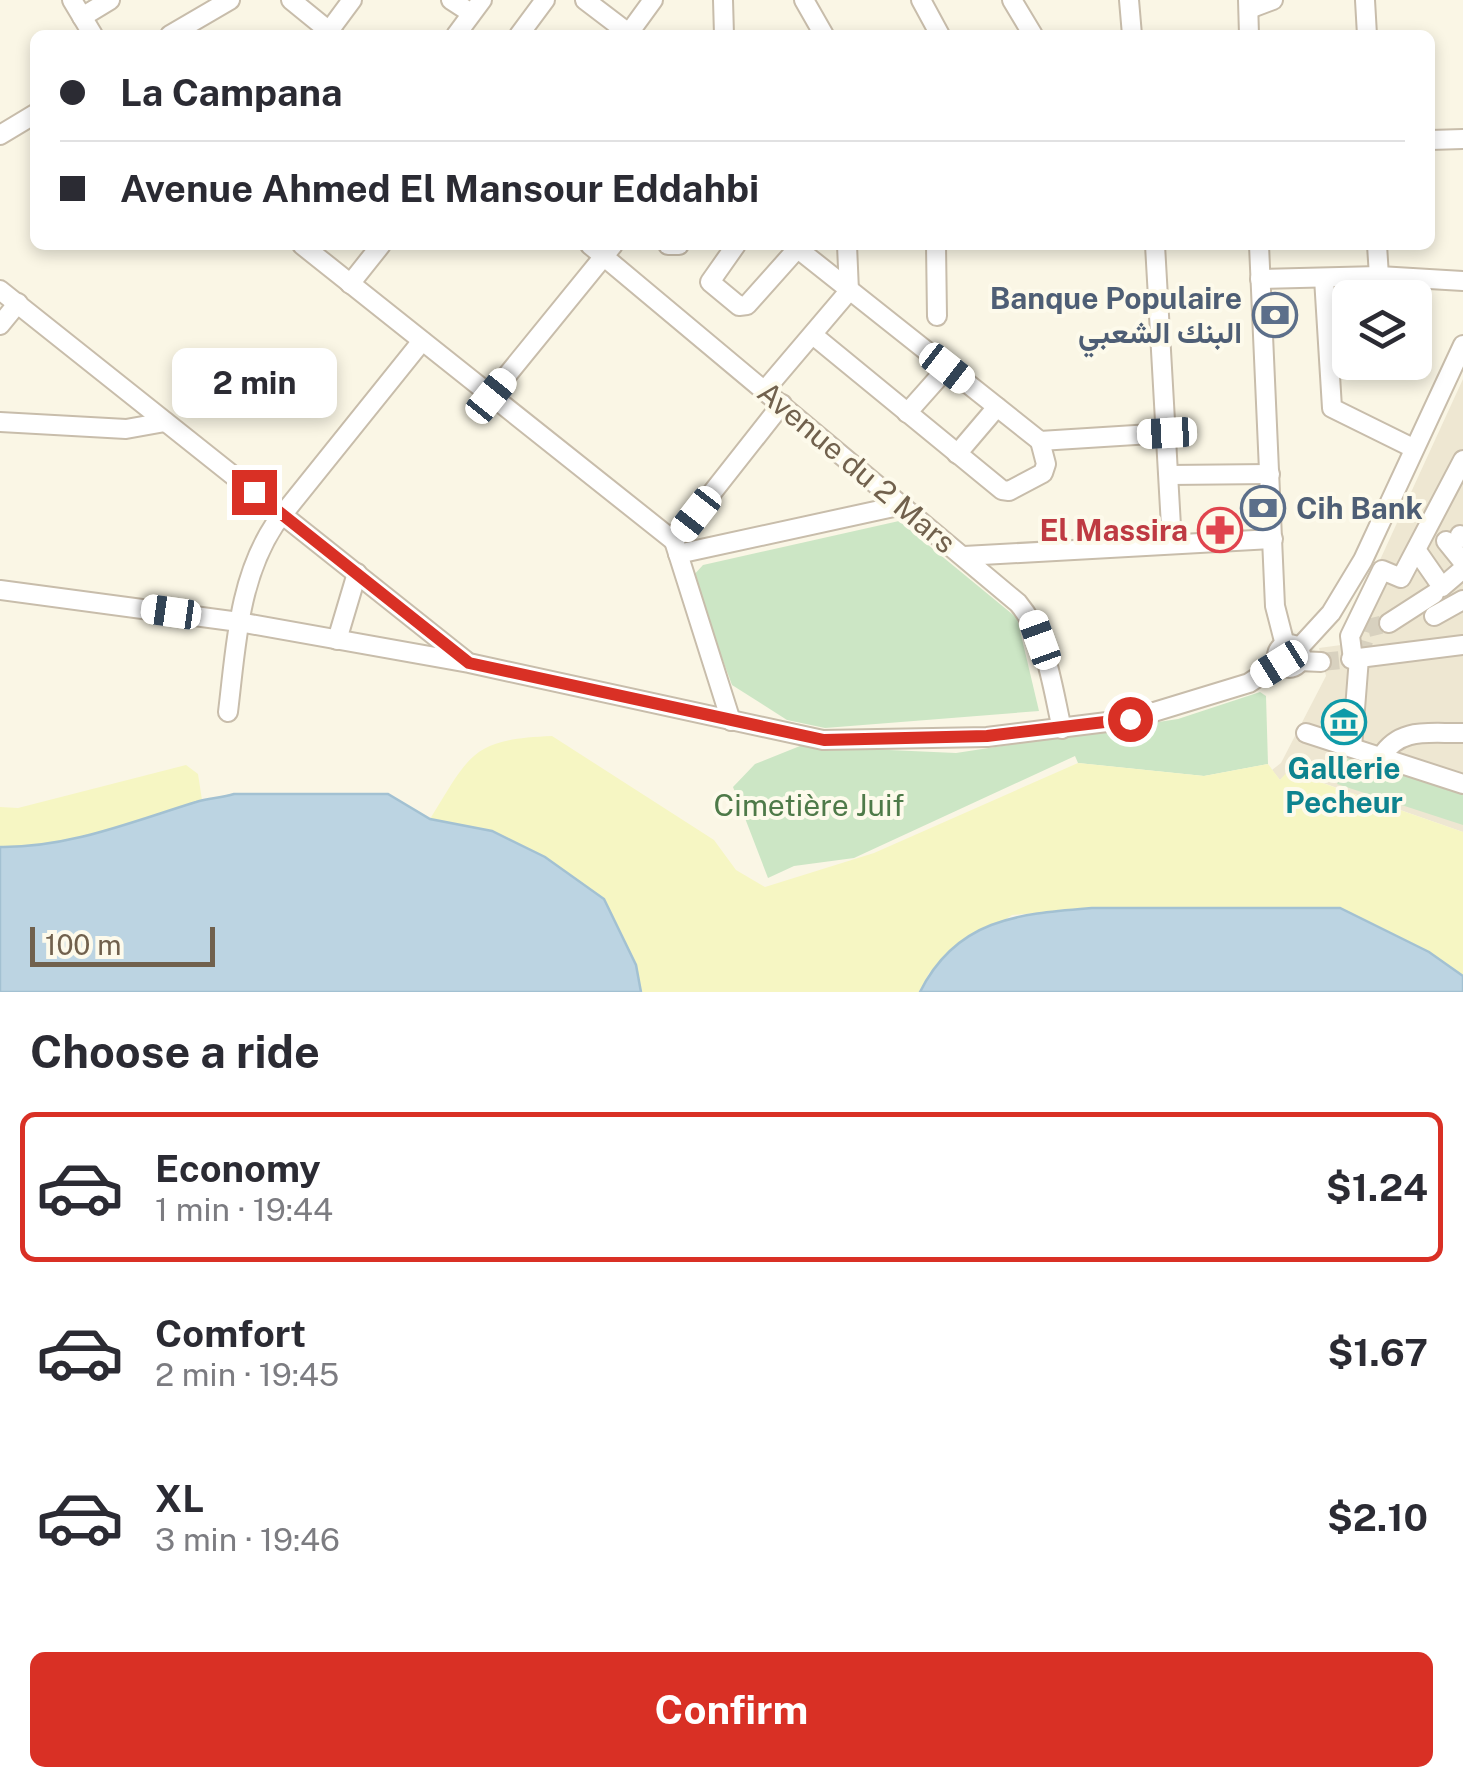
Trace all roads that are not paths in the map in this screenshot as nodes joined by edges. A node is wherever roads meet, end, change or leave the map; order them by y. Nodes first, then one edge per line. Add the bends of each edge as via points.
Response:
1 (72, 0) edge
2 (110, 0) edge
3 (230, 0) edge
4 (291, 0) edge
5 (352, 0) edge
6 (451, 0) edge
7 (545, 0) edge
8 (653, 0) edge
9 (723, 0) edge
10 (804, 0) edge
11 (946, 0) edge
12 (1012, 0) edge
13 (1129, 0) edge
14 (1273, 0) edge
15 (1365, 0) edge
16 (589, 1) edge
17 (1248, 5) edge
18 (477, 6) edge
19 (924, 6) edge
20 (82, 17) junction
21 (89, 30) edge
22 (179, 30) edge
23 (327, 30) edge
24 (333, 30) edge
25 (460, 30) edge
26 (523, 30) edge
27 (625, 30) edge
28 (633, 30) edge
29 (724, 30) edge
30 (821, 30) edge
31 (937, 30) edge
32 (1030, 30) edge
33 (1132, 30) edge
34 (1250, 30) edge
35 (1366, 30) edge
36 (30, 117) edge
37 (0, 134) edge
38 (1463, 139) edge
39 (1435, 140) edge
40 (308, 250) edge
41 (377, 250) edge
42 (602, 250) edge
43 (604, 250) edge
44 (732, 250) edge
45 (793, 250) edge
46 (799, 250) edge
47 (848, 250) edge
48 (936, 250) edge
49 (1155, 250) edge
50 (1259, 250) edge
51 (1378, 250) edge
52 (1379, 276) junction
53 (1324, 278) junction
54 (1260, 279) junction
55 (1463, 281) edge
56 (350, 284) junction
57 (0, 290) edge
58 (849, 291) junction
59 (18, 303) junction
60 (937, 316) dead end
61 (0, 325) edge
62 (813, 336) junction
63 (422, 342) junction
64 (1463, 345) edge
65 (947, 368) junction
66 (765, 390) junction
67 (491, 396) junction
68 (782, 404) junction
69 (996, 406) junction
70 (907, 414) junction
71 (0, 422) edge
72 (165, 422) junction
73 (1167, 433) junction
74 (1040, 441) junction
75 (1413, 448) junction
76 (957, 454) junction
77 (1463, 460) edge
78 (1270, 474) junction
79 (1169, 475) junction
80 (902, 505) junction
81 (283, 515) junction
82 (1457, 538) edge
83 (1273, 539) junction
84 (1172, 544) junction
85 (676, 547) junction
86 (1417, 551) junction
87 (964, 556) junction
88 (1363, 560) junction
89 (1463, 566) edge
90 (1382, 570) junction
91 (357, 573) junction
92 (0, 590) edge
93 (1434, 594) dead end
94 (1463, 600) edge
95 (1434, 616) dead end
96 (239, 622) junction
97 (1389, 622) tunnel mouth
98 (337, 640) junction
99 (1463, 646) edge
100 (1290, 655) junction
101 (1354, 659) junction
102 (1321, 662) tunnel mouth
103 (469, 663) junction
104 (228, 712) dead end
105 (731, 721) junction
106 (1062, 729) junction
107 (1306, 733) dead end
108 (1463, 734) edge
109 (1352, 747) junction
110 (1381, 757) junction
111 (1463, 784) edge

1 - 20 street
2 - 20 street
3 - 22 street
4 - 23 street
5 - 24 street
6 - 18 street
7 - 26 street
8 - 28 street
9 - 29 street
10 - 30 street
11 - 19 street
12 - 32 street
13 - 33 street
14 - 17 street
15 - 35 street
16 - 27 street
17 - 34 street
18 - 25 street
19 - 31 street
20 - 21 street
36 - 37 street
38 - 39 street
40 - 56 street
41 - 56 street
42 - 67 street
43 - 66 street, Avenue du 2 Mars
44 - 45 street via 710,282 739,306 747,305
46 - 58 street
47 - 58 street
48 - 60 street
49 - 73 street
50 - 54 street
51 - 52 street
52 - 53 street
52 - 55 street
53 - 54 street
53 - 75 street via 1332,408
54 - 78 street
56 - 63 street
57 - 59 street
58 - 62 street
58 - 65 street
59 - 61 street
59 - 72 street
62 - 66 street
62 - 70 street
63 - 67 street
63 - 81 street
64 - 75 street
65 - 69 street
65 - 70 street
66 - 68 street, Avenue du 2 Mars
67 - 85 street
68 - 80 street, Avenue du 2 Mars
68 - 85 street
69 - 74 street
69 - 76 street
70 - 76 street
71 - 72 street via 137,429
72 - 81 street
73 - 74 street
73 - 79 street
74 - 76 street via 1043,473 1009,491
75 - 88 street
77 - 86 street
78 - 79 street
78 - 83 street
79 - 84 street
80 - 85 street
80 - 87 street, Avenue du 2 Mars
81 - 91 street
81 - 96 street via 252,568
82 - 89 street
83 - 84 street
83 - 100 street via 1278,629
84 - 87 street
85 - 105 street
86 - 89 street via 1442,588
86 - 90 street via 1401,578
87 - 106 street, Avenue du 2 Mars via 1032,620
88 - 90 street
88 - 100 street via 1331,613
90 - 101 street via 1350,636
91 - 98 street
91 - 103 street
92 - 96 street
93 - 97 street
94 - 95 street
96 - 98 street
96 - 104 street
98 - 103 street
99 - 101 street
100 - 102 street
100 - 106 street via 1248,683 1148,714
101 - 109 street
103 - 105 street
105 - 106 street via 859,742
107 - 109 street
108 - 110 street via 1419,733 1394,742
109 - 110 street
110 - 111 street

